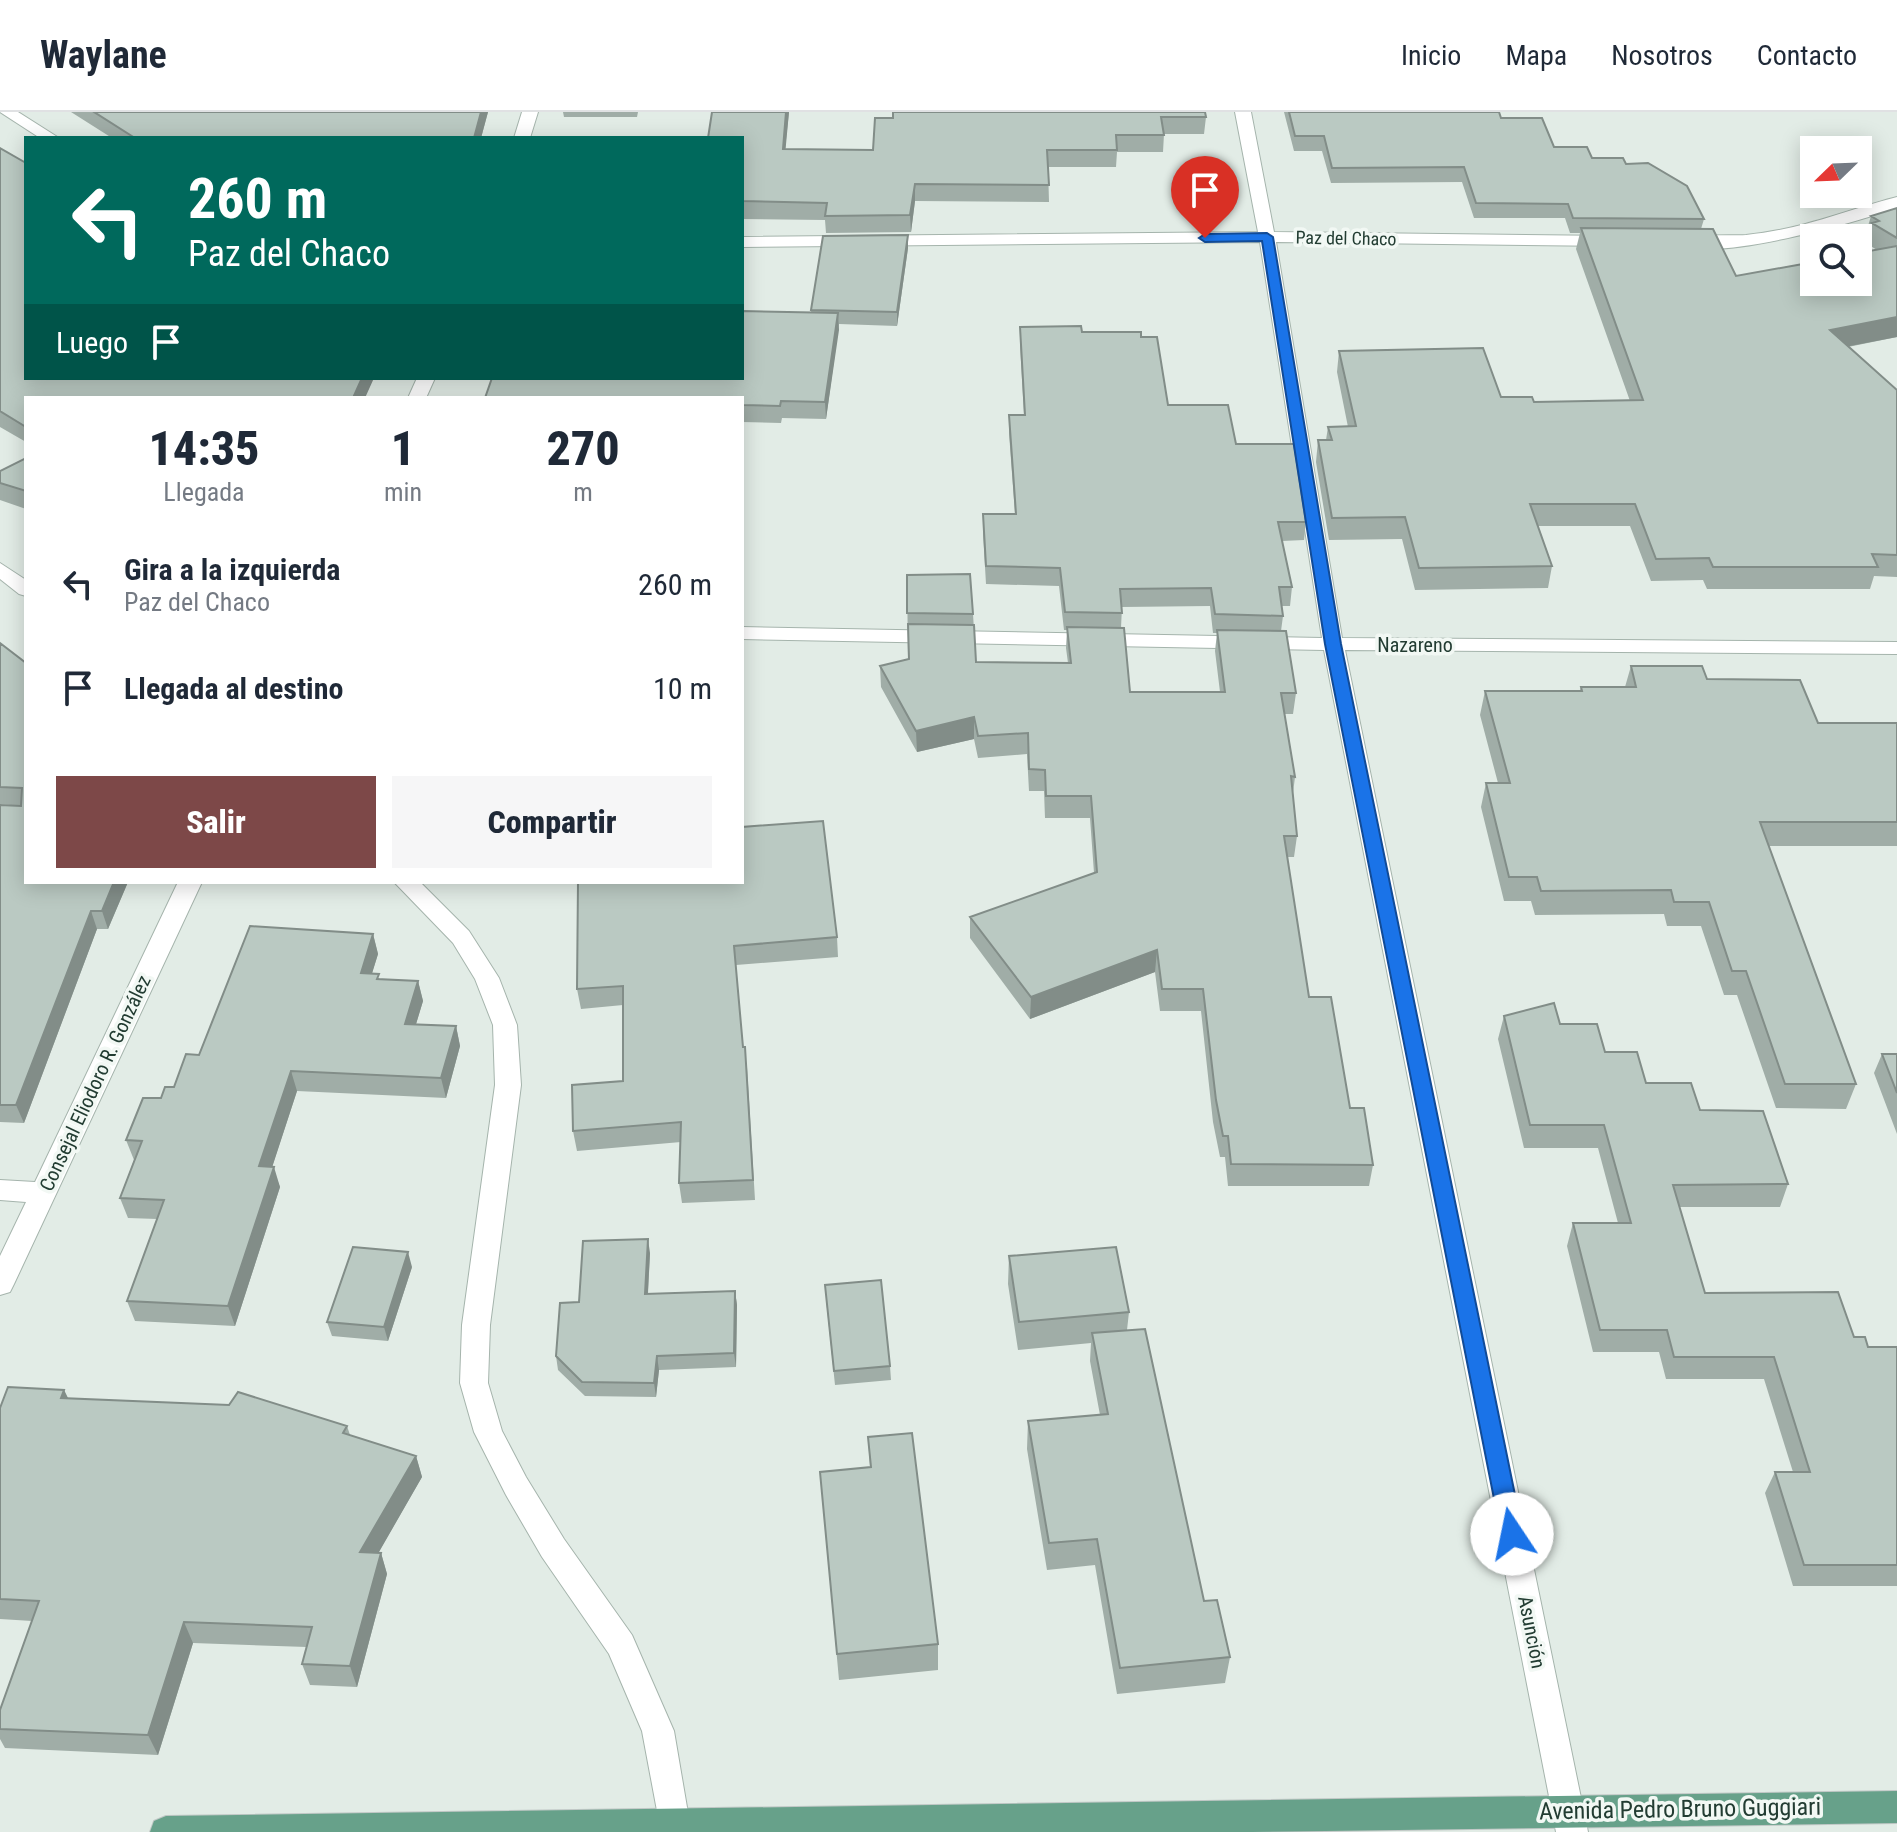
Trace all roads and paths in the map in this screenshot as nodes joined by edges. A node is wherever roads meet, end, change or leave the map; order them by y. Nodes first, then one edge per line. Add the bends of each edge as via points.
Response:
1 (7, 112) edge
2 (530, 112) edge
3 (1243, 112) edge
4 (48, 136) edge
5 (523, 136) edge
6 (1897, 202) edge
7 (1267, 237) junction
8 (1630, 241) edge
9 (744, 242) edge
10 (1678, 242) edge
11 (0, 569) edge
12 (24, 588) edge
13 (744, 633) edge
14 (1333, 644) junction
15 (1897, 648) edge
16 (189, 884) edge
17 (408, 884) edge
18 (0, 1190) edge
19 (43, 1193) junction
20 (0, 1284) edge
21 (1897, 1807) edge
22 (1570, 1821) edge
23 (674, 1825) junction
24 (1060, 1825) edge
25 (166, 1832) edge

1 - 4 street
2 - 5 street
3 - 7 street, Asunción
6 - 10 street via 1834,226 1771,239
7 - 8 street, Paz del Chaco
7 - 9 street, Paz del Chaco
7 - 14 street, Asunción
11 - 12 street
13 - 14 street, Nazareno
14 - 15 street, Nazareno
14 - 22 street, Asunción
16 - 19 street, Consejal Eliodoro R. González
17 - 23 street via 461,937 487,978 505,1025 508,1085 476,1325 474,1383 488,1432 516,1486 621,1645 658,1731
18 - 19 street
19 - 20 street, Consejal Eliodoro R. González
21 - 22 main road, Avenida Pedro Bruno Guggiari
22 - 24 main road, Avenida Pedro Bruno Guggiari
23 - 24 main road, Avenida Pedro Bruno Guggiari
23 - 25 main road, Avenida Pedro Bruno Guggiari

